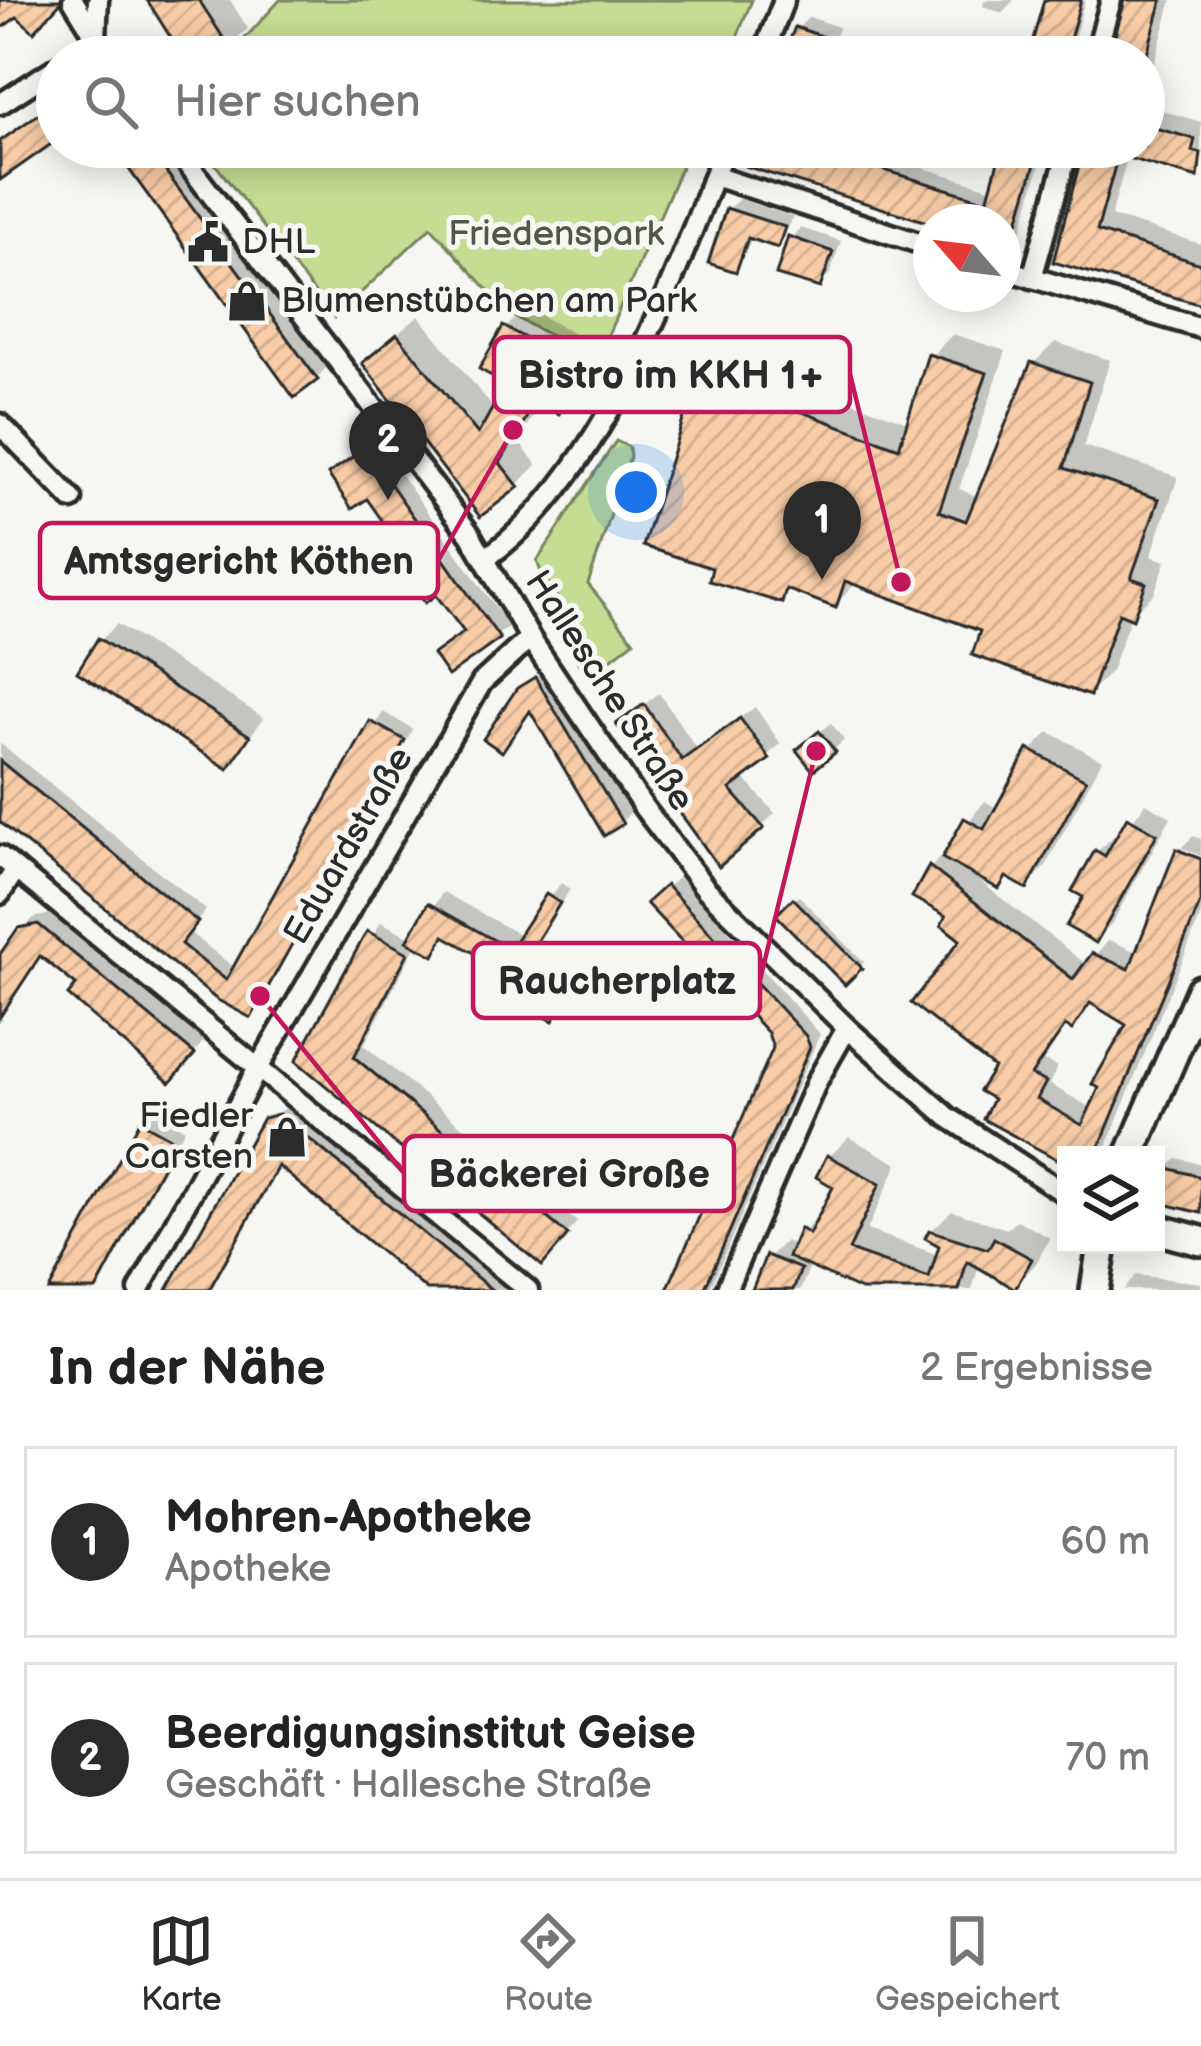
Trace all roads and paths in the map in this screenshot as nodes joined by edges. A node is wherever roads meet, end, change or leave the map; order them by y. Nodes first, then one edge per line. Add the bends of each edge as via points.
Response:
1 (74, 0) edge
2 (98, 0) edge
3 (784, 0) edge
4 (1111, 0) edge
5 (95, 36) edge
6 (101, 36) edge
7 (770, 36) edge
8 (1101, 36) edge
9 (36, 81) edge
10 (0, 104) edge
11 (191, 168) edge
12 (717, 168) edge
13 (1063, 168) edge
14 (714, 176) junction
15 (913, 241) edge
16 (1021, 275) edge
17 (1032, 278) junction
18 (1201, 328) edge
19 (0, 424) edge
20 (72, 499) dead end
21 (485, 559) junction
22 (530, 638) junction
23 (0, 856) edge
24 (16, 869) junction
25 (0, 894) edge
26 (1201, 990) edge
27 (847, 1028) junction
28 (257, 1070) junction
29 (1134, 1146) edge
30 (1057, 1189) edge
31 (1165, 1231) edge
32 (1201, 1241) edge
33 (1101, 1254) edge
34 (139, 1290) edge
35 (528, 1290) edge
36 (726, 1290) edge
37 (1095, 1290) edge

1 - 5 street
2 - 6 street
3 - 7 street
4 - 8 street
9 - 10 street
11 - 21 street, Hallesche Straße
12 - 14 street
13 - 17 street
14 - 15 street
14 - 21 street via 671,283 590,436 542,508
16 - 17 street
17 - 18 street
19 - 20 street
21 - 22 street, Hallesche Straße
22 - 27 street, Hallesche Straße via 682,860
22 - 28 street, Eduardstraße via 482,682
23 - 24 street
24 - 25 street
24 - 28 street
26 - 29 main road
27 - 30 street, Hallesche Straße via 949,1117
27 - 36 street
28 - 34 street, Eduardstraße
28 - 35 street
31 - 32 main road
33 - 37 main road

